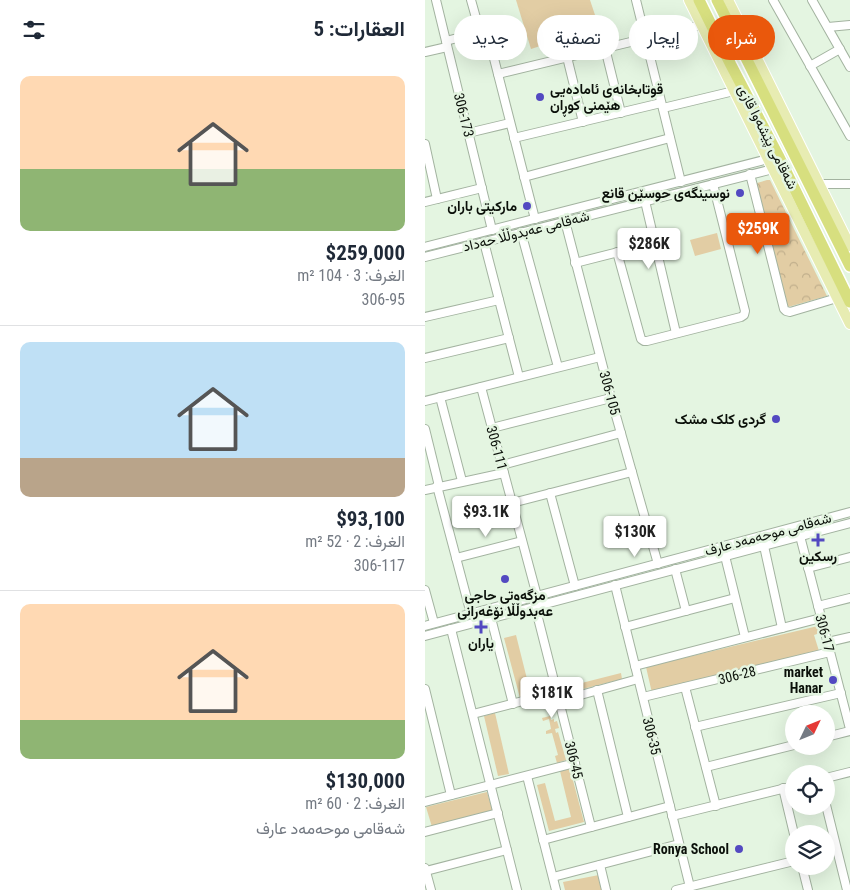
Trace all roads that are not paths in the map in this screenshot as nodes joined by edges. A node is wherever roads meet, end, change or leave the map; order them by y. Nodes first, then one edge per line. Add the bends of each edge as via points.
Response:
1 (435, 0) edge
2 (471, 0) edge
3 (636, 0) edge
4 (689, 0) edge
5 (699, 0) edge
6 (717, 0) edge
7 (728, 0) edge
8 (773, 0) edge
9 (812, 0) edge
10 (475, 15) edge
11 (640, 15) edge
12 (705, 24) junction
13 (850, 25) edge
14 (698, 26) edge
15 (827, 27) junction
16 (454, 41) edge
17 (446, 44) junction
18 (425, 52) edge
19 (845, 54) edge
20 (494, 60) edge
21 (555, 60) edge
22 (568, 60) edge
23 (608, 60) edge
24 (651, 60) edge
25 (810, 66) junction
26 (850, 67) edge
27 (497, 74) junction
28 (734, 91) junction
29 (662, 105) junction
30 (621, 112) junction
31 (583, 122) junction
32 (510, 123) junction
33 (468, 133) junction
34 (850, 136) edge
35 (514, 138) junction
36 (670, 138) junction
37 (425, 144) edge
38 (794, 144) junction
39 (775, 162) junction
40 (750, 174) junction
41 (524, 177) junction
42 (681, 182) junction
43 (713, 184) junction
44 (819, 184) junction
45 (850, 184) edge
46 (482, 188) junction
47 (437, 199) junction
48 (645, 201) junction
49 (425, 202) edge
50 (535, 219) junction
51 (565, 221) junction
52 (492, 230) junction
53 (521, 232) junction
54 (460, 238) junction
55 (837, 239) junction
56 (484, 242) junction
57 (654, 243) junction
58 (850, 246) edge
59 (425, 247) edge
60 (463, 247) junction
61 (822, 247) junction
62 (617, 252) junction
63 (425, 257) edge
64 (575, 263) junction
65 (850, 266) edge
66 (836, 273) junction
67 (837, 298) junction
68 (499, 300) junction
69 (850, 302) edge
70 (425, 317) edge
71 (850, 324) edge
72 (676, 333) junction
73 (509, 338) junction
74 (600, 357) junction
75 (425, 358) edge
76 (558, 367) junction
77 (519, 377) junction
78 (481, 387) junction
79 (440, 397) junction
80 (611, 398) junction
81 (425, 401) edge
82 (492, 428) junction
83 (425, 429) edge
84 (621, 433) junction
85 (503, 469) junction
86 (632, 472) junction
87 (462, 481) junction
88 (438, 486) junction
89 (425, 490) edge
90 (550, 493) junction
91 (512, 503) junction
92 (850, 512) edge
93 (850, 523) edge
94 (800, 536) junction
95 (522, 541) junction
96 (763, 546) junction
97 (725, 556) junction
98 (850, 557) edge
99 (456, 558) junction
100 (658, 564) junction
101 (808, 568) junction
102 (675, 569) junction
103 (615, 585) junction
104 (575, 586) junction
105 (425, 590) edge
106 (537, 596) junction
107 (735, 598) junction
108 (850, 598) edge
109 (535, 606) junction
110 (818, 606) junction
111 (494, 608) junction
112 (686, 611) junction
113 (471, 614) junction
114 (494, 617) junction
115 (821, 618) junction
116 (434, 624) junction
117 (425, 626) edge
118 (625, 627) junction
119 (782, 628) junction
120 (451, 629) junction
121 (425, 636) edge
122 (745, 637) junction
123 (850, 637) edge
124 (828, 642) junction
125 (830, 652) junction
126 (635, 666) junction
127 (638, 679) junction
128 (685, 687) junction
129 (425, 689) edge
130 (597, 690) junction
131 (557, 692) junction
132 (845, 696) edge
133 (643, 698) junction
134 (559, 701) junction
135 (513, 704) junction
136 (473, 714) junction
137 (695, 727) junction
138 (850, 730) edge
139 (835, 734) edge
140 (785, 747) edge
141 (575, 763) junction
142 (705, 767) junction
143 (850, 772) edge
144 (527, 776) junction
145 (835, 776) edge
146 (491, 785) junction
147 (783, 788) joint
148 (451, 795) junction
149 (425, 802) edge
150 (670, 806) junction
151 (716, 806) junction
152 (497, 813) junction
153 (828, 815) edge
154 (672, 816) junction
155 (628, 817) junction
156 (792, 825) edge
157 (591, 827) junction
158 (425, 832) edge
159 (543, 840) junction
160 (679, 844) junction
161 (507, 850) junction
162 (785, 863) edge
163 (600, 865) junction
164 (426, 868) edge
165 (804, 875) edge
166 (553, 877) junction
167 (690, 886) junction
168 (431, 890) edge
169 (516, 890) edge
170 (556, 890) edge
171 (606, 890) edge
172 (675, 890) edge
173 (808, 890) edge
174 (847, 890) edge

1 - 17 street, 306-173
2 - 10 street
3 - 11 street
4 - 12 main road
5 - 12 highway, شەقامی پێشەوا قازی
6 - 38 highway, شەقامی پێشەوا قازی
7 - 38 main road
8 - 25 street
9 - 15 street
12 - 14 street
12 - 28 main road
12 - 39 highway, شەقامی پێشەوا قازی
13 - 15 street
15 - 19 street
16 - 17 street
17 - 18 street
17 - 33 street, 306-173
19 - 25 street
19 - 26 street
20 - 27 street
21 - 27 street
22 - 31 street
23 - 30 street
24 - 29 street
25 - 34 street
27 - 32 street
28 - 29 street
28 - 39 main road
29 - 30 street
29 - 36 street
30 - 31 street
31 - 35 street
32 - 33 street
32 - 35 street
33 - 46 street, 306-173
35 - 41 street
36 - 41 street
36 - 42 street
37 - 47 street
38 - 44 main road
38 - 55 highway, شەقامی پێشەوا قازی
39 - 40 street, شەقامی عەبدوڵڵا حەداد
39 - 42 street, شەقامی عەبدوڵڵا حەداد
39 - 61 highway, شەقامی پێشەوا قازی
39 - 67 main road
40 - 43 street, شەقامی عەبدوڵڵا حەداد
40 - 67 street via 785,311
41 - 50 street
42 - 50 street, شەقامی عەبدوڵڵا حەداد
43 - 48 street, شەقامی عەبدوڵڵا حەداد
43 - 72 street via 745,311 741,317
44 - 45 street
44 - 58 main road
46 - 47 street
46 - 52 street, 306-173
47 - 49 street
48 - 51 street, شەقامی عەبدوڵڵا حەداد
48 - 57 street
50 - 52 street, شەقامی عەبدوڵڵا حەداد
51 - 53 street, شەقامی عەبدوڵڵا حەداد
51 - 64 street, 306-105
52 - 54 street, شەقامی عەبدوڵڵا حەداد
53 - 56 street, شەقامی عەبدوڵڵا حەداد
53 - 76 street
54 - 59 street, شەقامی عەبدوڵڵا حەداد
54 - 60 street
55 - 61 highway via 833,250
55 - 65 highway, شەقامی پێشەوا قازی
56 - 60 street, شەقامی عەبدوڵڵا حەداد
56 - 68 street
57 - 62 street
57 - 72 street
60 - 63 street, شەقامی عەبدوڵڵا حەداد
61 - 66 highway, شەقامی پێشەوا قازی
62 - 64 street
62 - 72 street via 641,339 647,341
64 - 74 street, 306-105
65 - 66 highway via 839,263
66 - 69 highway, شەقامی پێشەوا قازی
67 - 71 main road
68 - 70 street
68 - 73 street
73 - 75 street
73 - 77 street
74 - 76 street
74 - 80 street, 306-105
76 - 77 street
77 - 78 street
78 - 79 street
78 - 82 street, 306-111
79 - 81 street
79 - 87 street
80 - 82 street
80 - 84 street, 306-105
82 - 85 street, 306-111
83 - 88 street
84 - 85 street
84 - 86 street, 306-105
85 - 87 street
85 - 91 street, 306-111
86 - 90 street
86 - 100 street, 306-105
87 - 88 street
88 - 89 street
88 - 99 street
90 - 91 street
90 - 104 street
91 - 95 street, 306-111
92 - 100 street, شەقامی موحەمەد عارف
93 - 94 street, شەقامی موحەمەد عارف
94 - 96 street, شەقامی موحەمەد عارف
94 - 101 street, 306-17
95 - 99 street
95 - 106 street, 306-111
96 - 97 street, شەقامی موحەمەد عارف
96 - 119 street
97 - 102 street, شەقامی موحەمەد عارف
97 - 107 street
98 - 101 street
99 - 113 street
100 - 104 street, شەقامی موحەمەد عارف
101 - 110 street, 306-17
102 - 103 street, شەقامی موحەمەد عارف
102 - 112 street
103 - 109 street, شەقامی موحەمەد عارف
103 - 118 street, 306-35
104 - 106 street, شەقامی موحەمەد عارف
105 - 116 street
106 - 111 street, شەقامی موحەمەد عارف
107 - 112 street
107 - 122 street
108 - 110 street
109 - 114 street, شەقامی موحەمەد عارف
109 - 131 street, 306-45
110 - 115 street, 306-17
111 - 113 street, شەقامی موحەمەد عارف
111 - 114 street
112 - 118 street
113 - 116 street, شەقامی موحەمەد عارف
114 - 120 street, شەقامی موحەمەد عارف
114 - 135 street
115 - 119 street
115 - 124 street, 306-17
116 - 117 street, شەقامی موحەمەد عارف
118 - 126 street, 306-35
119 - 122 street
120 - 121 street, شەقامی موحەمەد عارف
120 - 136 street
122 - 126 street
123 - 124 street
124 - 125 street, 306-17
125 - 128 street, 306-28
125 - 132 street, 306-17
126 - 127 street, 306-35
127 - 130 street
127 - 133 street, 306-35
128 - 133 street, 306-28
128 - 137 street
129 - 148 street
130 - 134 street
130 - 155 street
131 - 134 street, 306-45
131 - 135 street
132 - 137 street
132 - 138 street, 306-17
133 - 150 street, 306-35
134 - 141 street, 306-45
135 - 136 street
136 - 146 street
137 - 142 street
138 - 139 street
140 - 142 street
141 - 144 street
141 - 157 street, 306-45
142 - 151 street
143 - 145 street
144 - 146 street
144 - 159 street
146 - 148 street
146 - 152 street
147 - 151 street
147 - 156 street
148 - 149 street
150 - 154 street, 306-35
150 - 155 street
151 - 154 street
152 - 158 street
152 - 161 street
153 - 174 street
154 - 160 street, 306-35
155 - 157 street
157 - 159 street
159 - 166 street
160 - 163 street
160 - 167 street, 306-35
161 - 164 street
161 - 169 street
162 - 167 street
163 - 166 street
163 - 171 street
164 - 168 street
165 - 173 street
166 - 170 street
167 - 172 street

